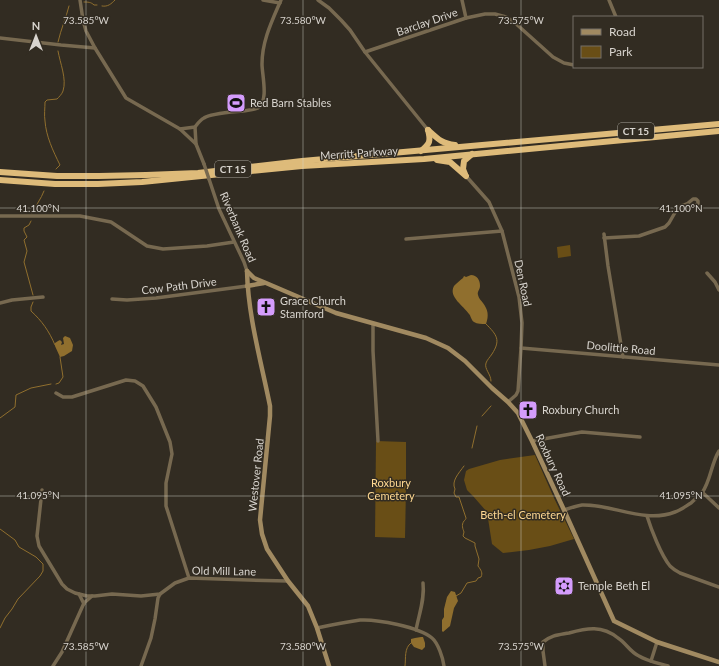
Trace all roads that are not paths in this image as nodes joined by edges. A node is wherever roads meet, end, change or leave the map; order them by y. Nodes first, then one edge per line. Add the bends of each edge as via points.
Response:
1 (80, 0) edge
2 (263, 0) edge
3 (318, 0) edge
4 (462, 0) edge
5 (609, 0) edge
6 (281, 2) edge
7 (616, 16) edge
8 (466, 18) junction
9 (0, 38) edge
10 (95, 48) junction
11 (365, 52) junction
12 (573, 65) edge
13 (719, 124) edge
14 (195, 127) junction
15 (180, 129) junction
16 (428, 130) junction
17 (719, 130) edge
18 (688, 134) junction
19 (719, 134) edge
20 (196, 144) junction
21 (464, 147) junction
22 (421, 151) junction
23 (472, 154) junction
24 (424, 158) junction
25 (0, 172) edge
26 (466, 176) junction
27 (0, 180) edge
28 (687, 204) dead end
29 (0, 216) edge
30 (502, 231) junction
31 (406, 239) dead end
32 (234, 242) junction
33 (247, 271) junction
34 (707, 273) dead end
35 (266, 283) junction
36 (247, 286) junction
37 (719, 290) edge
38 (43, 297) dead end
39 (112, 299) dead end
40 (0, 303) edge
41 (373, 324) junction
42 (521, 348) junction
43 (623, 357) junction
44 (719, 366) edge
45 (56, 393) dead end
46 (508, 402) junction
47 (640, 437) dead end
48 (378, 440) dead end
49 (532, 441) junction
50 (719, 450) edge
51 (42, 490) dead end
52 (702, 492) junction
53 (719, 508) edge
54 (564, 510) junction
55 (647, 516) junction
56 (189, 578) junction
57 (288, 581) junction
58 (423, 583) dead end
59 (719, 587) edge
60 (79, 594) junction
61 (160, 594) junction
62 (92, 596) junction
63 (84, 604) junction
64 (317, 628) junction
65 (416, 630) junction
66 (658, 642) junction
67 (651, 661) junction
68 (719, 662) edge
69 (53, 666) edge
70 (141, 666) edge
71 (329, 666) edge
72 (444, 666) edge
73 (545, 666) edge
74 (668, 666) edge

1 - 10 street, Riverbank Road via 86,31
2 - 6 street
3 - 11 street via 342,20
4 - 8 street
5 - 7 street
6 - 14 street via 262,51 263,103 251,110 205,117
8 - 11 street, Barclay Drive
8 - 12 street, Barclay Drive via 485,14 506,17 553,57
9 - 10 street
10 - 15 street, Riverbank Road via 126,98
11 - 16 street
13 - 21 highway, Merritt Parkway / CT 15
14 - 15 street
14 - 20 street, Riverbank Road
15 - 20 street, Riverbank Road
16 - 21 highway via 442,142
16 - 22 highway via 430,139
17 - 18 highway, Merritt Parkway / CT 15
18 - 19 highway
18 - 23 highway, Merritt Parkway / CT 15
20 - 32 street, Riverbank Road, bridge via 219,209
21 - 22 highway, Merritt Parkway / CT 15
22 - 25 highway, Merritt Parkway / CT 15 via 146,175 57,176
23 - 24 highway, Merritt Parkway / CT 15
23 - 26 highway via 463,165
24 - 26 highway via 450,162
24 - 27 highway, Merritt Parkway / CT 15 via 302,166 142,182 55,184
26 - 30 street, Den Road via 489,202
28 - 43 street via 677,209 665,227 639,236 604,236
29 - 32 street via 80,216 111,222 147,246 163,249
30 - 31 street
30 - 42 street, Den Road via 519,297
32 - 33 street, Riverbank Road
33 - 35 street, Roxbury Road via 254,278
33 - 36 street, Westover Road
34 - 37 street
35 - 36 street
35 - 41 street, Roxbury Road via 336,313
36 - 39 street, Cow Path Drive via 156,298
36 - 57 street, Westover Road via 270,406 260,520 267,549
38 - 40 street
41 - 46 street, Roxbury Road via 426,338 448,348 466,361
41 - 48 street
42 - 43 street, Doolittle Road
42 - 46 street, Den Road via 518,391
43 - 44 street, Doolittle Road
45 - 56 street via 63,397 72,397 126,380 135,381 143,386 156,407 170,442 172,454 166,483 166,506
46 - 49 street, Roxbury Road via 518,413
47 - 49 street via 582,432
49 - 54 street, Roxbury Road
50 - 52 street
51 - 60 street, Old Mill Lane via 37,536 39,546 62,584
52 - 53 street
52 - 55 street via 675,512
54 - 55 street via 583,505
54 - 66 street, Roxbury Road via 614,621
55 - 59 street via 663,554 675,570
56 - 57 street, Old Mill Lane
56 - 61 street, Old Mill Lane via 175,583
57 - 64 street, Westover Road via 308,606
58 - 65 street via 423,599
60 - 62 street, Old Mill Lane
60 - 63 street
61 - 62 street, Old Mill Lane
61 - 70 street via 151,638
62 - 63 street
63 - 69 street
64 - 65 street via 361,620
64 - 71 street, Westover Road
65 - 72 street via 433,639 443,658
66 - 67 street
66 - 68 street, Roxbury Road
67 - 73 street via 639,657 608,632 594,628 550,637 544,642
67 - 74 street

